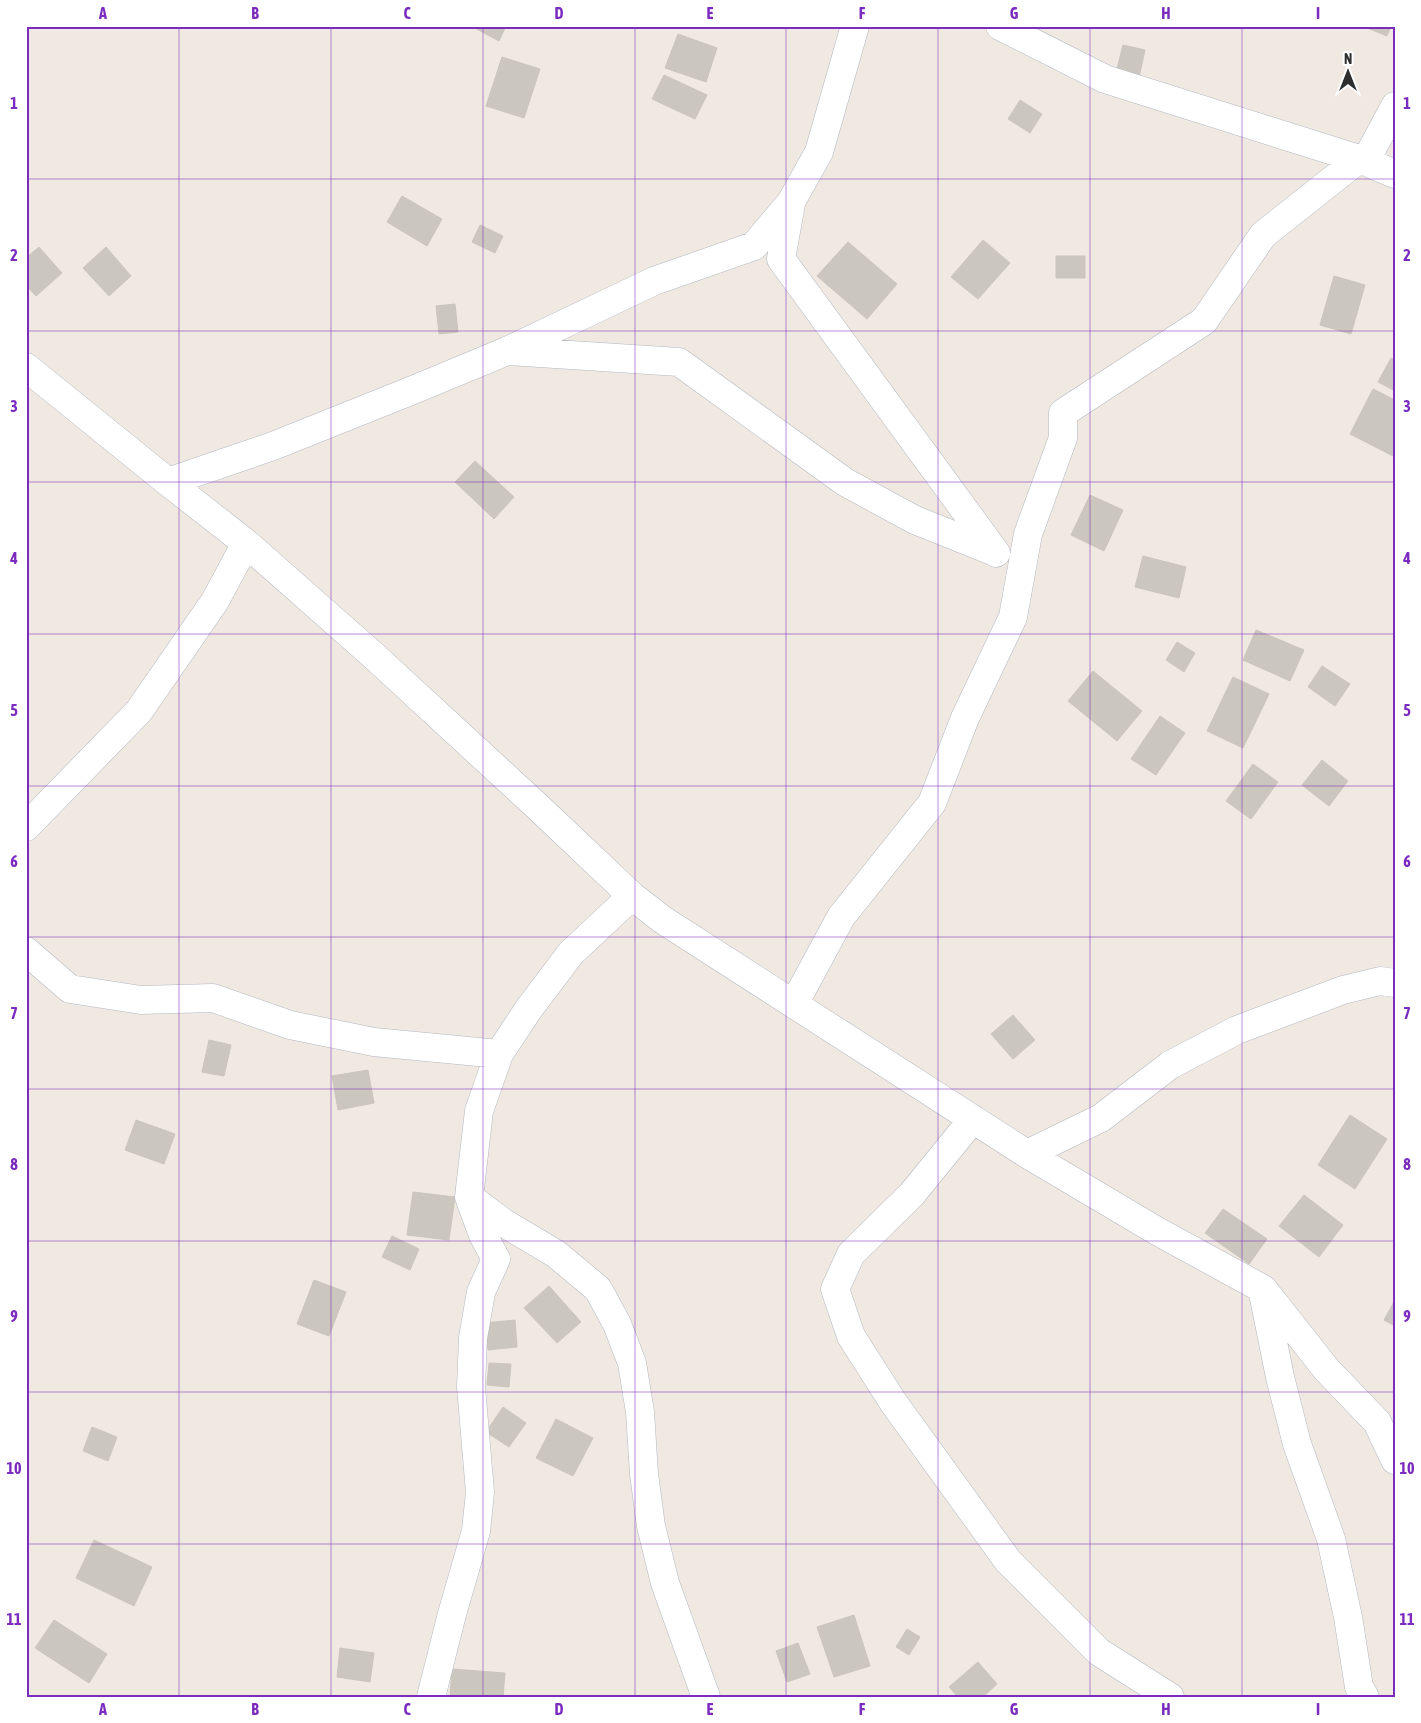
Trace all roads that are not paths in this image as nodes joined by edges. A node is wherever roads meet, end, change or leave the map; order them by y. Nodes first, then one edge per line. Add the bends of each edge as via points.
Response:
1 (855, 26) edge
2 (1000, 26) edge
3 (1395, 106) edge
4 (1362, 160) junction
5 (1395, 174) edge
6 (791, 202) junction
7 (508, 351) junction
8 (26, 367) edge
9 (168, 482) junction
10 (246, 543) junction
11 (995, 552) junction
12 (1019, 581) junction
13 (26, 827) edge
14 (632, 896) junction
15 (26, 951) edge
16 (1395, 983) edge
17 (794, 1004) junction
18 (499, 1054) junction
19 (973, 1119) junction
20 (1027, 1154) junction
21 (469, 1197) junction
22 (1262, 1289) junction
23 (1395, 1460) edge
24 (431, 1697) edge
25 (706, 1697) edge
26 (1170, 1697) edge
27 (1365, 1697) edge

1 - 6 street via 819,152
2 - 4 street via 1105,79
3 - 4 street
4 - 5 street
4 - 12 street via 1262,235 1204,321 1063,413 1063,438 1028,534
6 - 7 street via 754,246 654,281
6 - 11 street via 781,258
7 - 9 street via 273,446
7 - 11 street via 679,362 845,482 915,520
8 - 9 street
9 - 10 street
10 - 13 street via 215,601 139,711
10 - 14 street via 374,656
11 - 12 street
12 - 17 street via 1013,617 965,718 932,803 841,917
14 - 17 street via 663,920
14 - 18 street via 571,953
15 - 18 street via 70,989 141,1000 213,998 290,1025 374,1042
16 - 20 street via 1380,981 1343,990 1237,1030 1170,1065 1101,1118
17 - 19 street
18 - 21 street via 479,1111
19 - 20 street
19 - 26 street via 912,1194 851,1254 835,1289 851,1336 893,1402 1008,1561 1099,1652
20 - 22 street
21 - 24 street via 496,1259 481,1292 473,1338 471,1387 480,1492 476,1531
21 - 25 street via 504,1223 556,1254 598,1289 617,1324 632,1362 651,1526 665,1583
22 - 23 street via 1327,1370 1377,1422
22 - 27 street via 1297,1444 1331,1539 1359,1687

